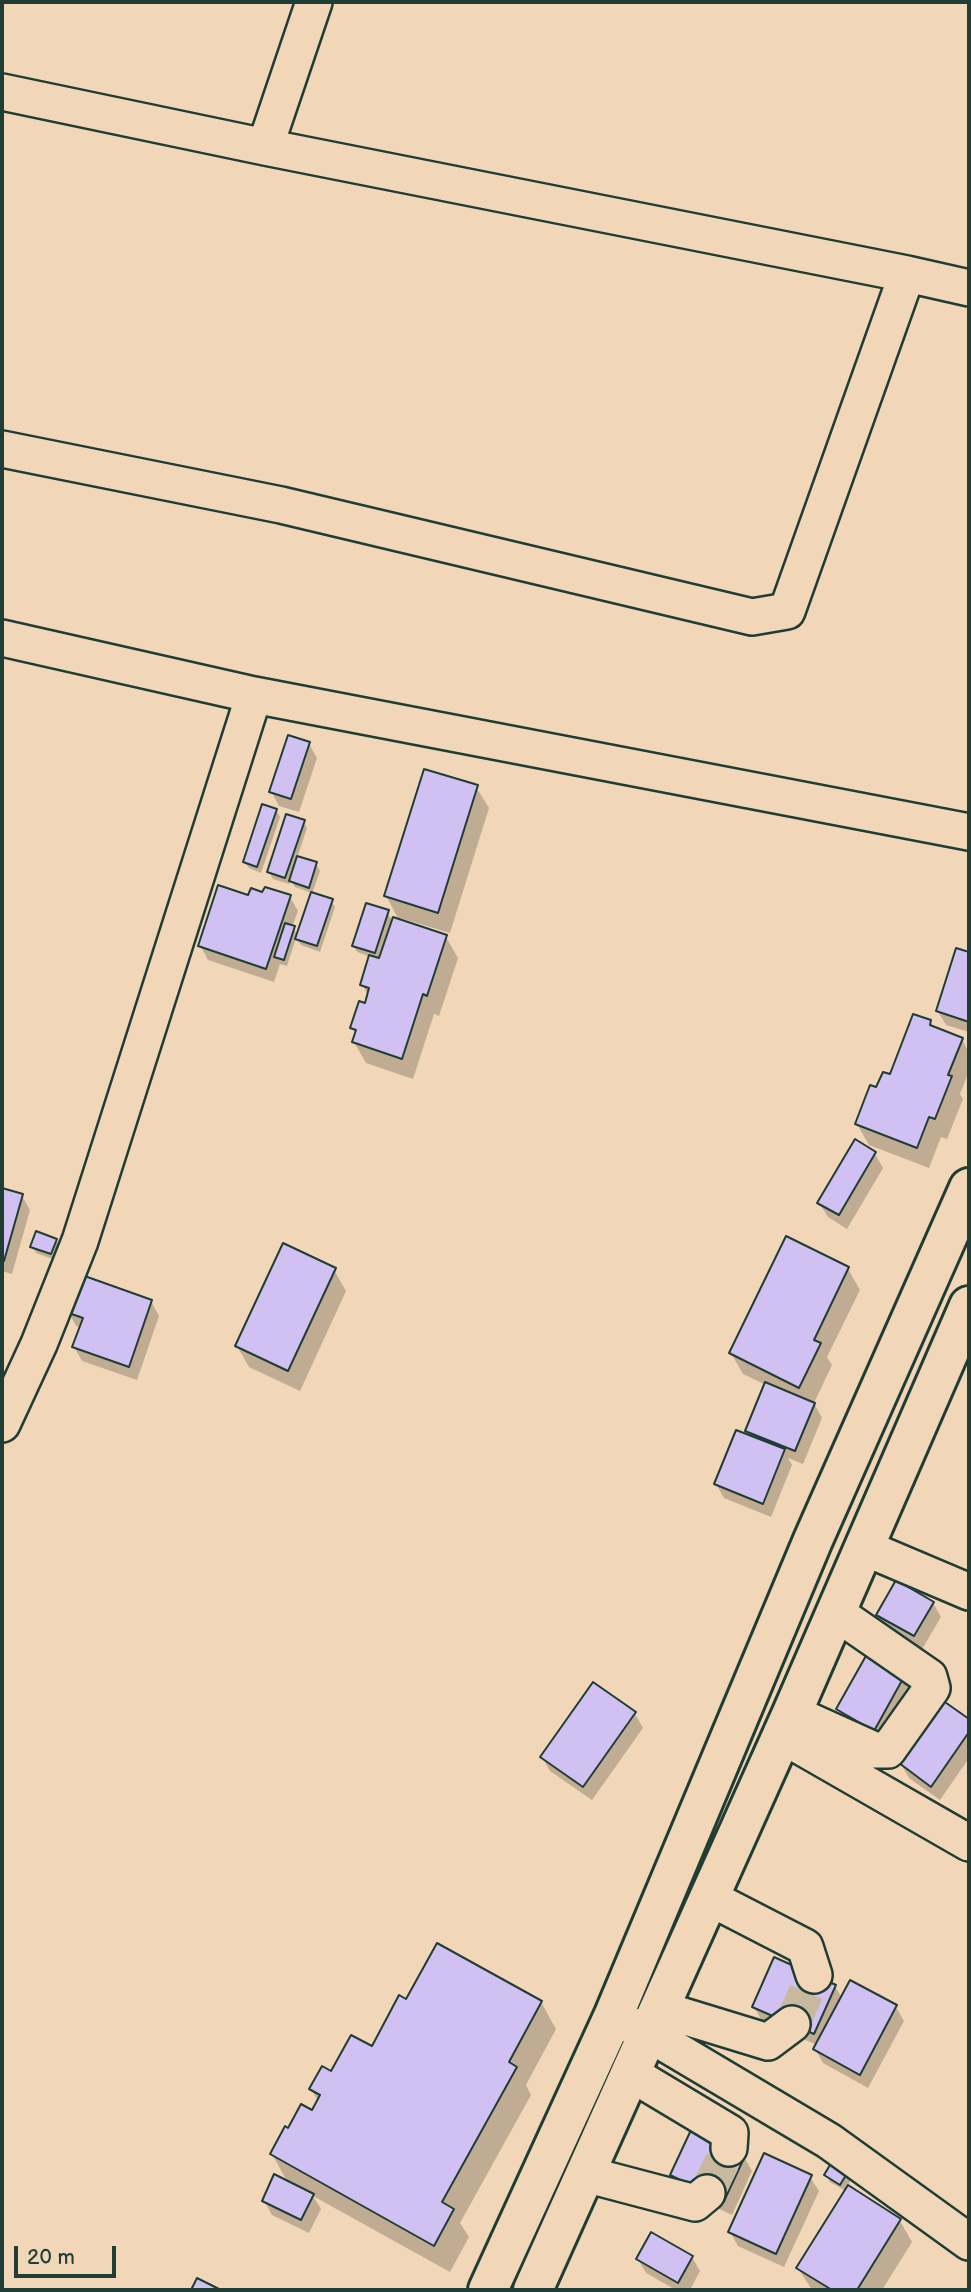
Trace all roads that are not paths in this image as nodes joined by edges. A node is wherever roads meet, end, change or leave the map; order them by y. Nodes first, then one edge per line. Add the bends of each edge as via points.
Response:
1 (314, 2) edge
2 (2, 92) edge
3 (265, 147) junction
4 (907, 274) junction
5 (969, 288) edge
6 (2, 449) edge
7 (2, 638) edge
8 (254, 695) junction
9 (969, 832) edge
10 (969, 1188) edge
11 (969, 1306) edge
12 (2, 1424) edge
13 (863, 1547) junction
14 (969, 1592) edge
15 (835, 1612) junction
16 (787, 1724) junction
17 (969, 1843) edge
18 (708, 1897) junction
19 (814, 1975) dead end
20 (613, 2017) junction
21 (654, 2021) junction
22 (792, 2024) tunnel mouth
23 (630, 2073) junction
24 (729, 2148) dead end
25 (585, 2174) junction
26 (707, 2193) dead end
27 (969, 2242) edge
28 (488, 2290) edge
29 (533, 2290) edge

1 - 3 street
2 - 3 street
3 - 4 street
4 - 5 street
4 - 6 street via 787,611 752,617 281,505
7 - 8 street
8 - 9 street
8 - 12 street via 80,1241
10 - 20 main road via 813,1540
11 - 13 main road
13 - 14 street
13 - 15 main road
15 - 16 main road
15 - 16 street via 929,1677 932,1688 888,1750
16 - 17 street
16 - 18 main road
18 - 19 street via 806,1947
18 - 21 main road
20 - 21 street
20 - 28 main road
21 - 22 street via 768,2042
21 - 23 main road
21 - 27 street
23 - 24 street via 730,2133
23 - 25 main road
25 - 26 street via 695,2203
25 - 29 main road

